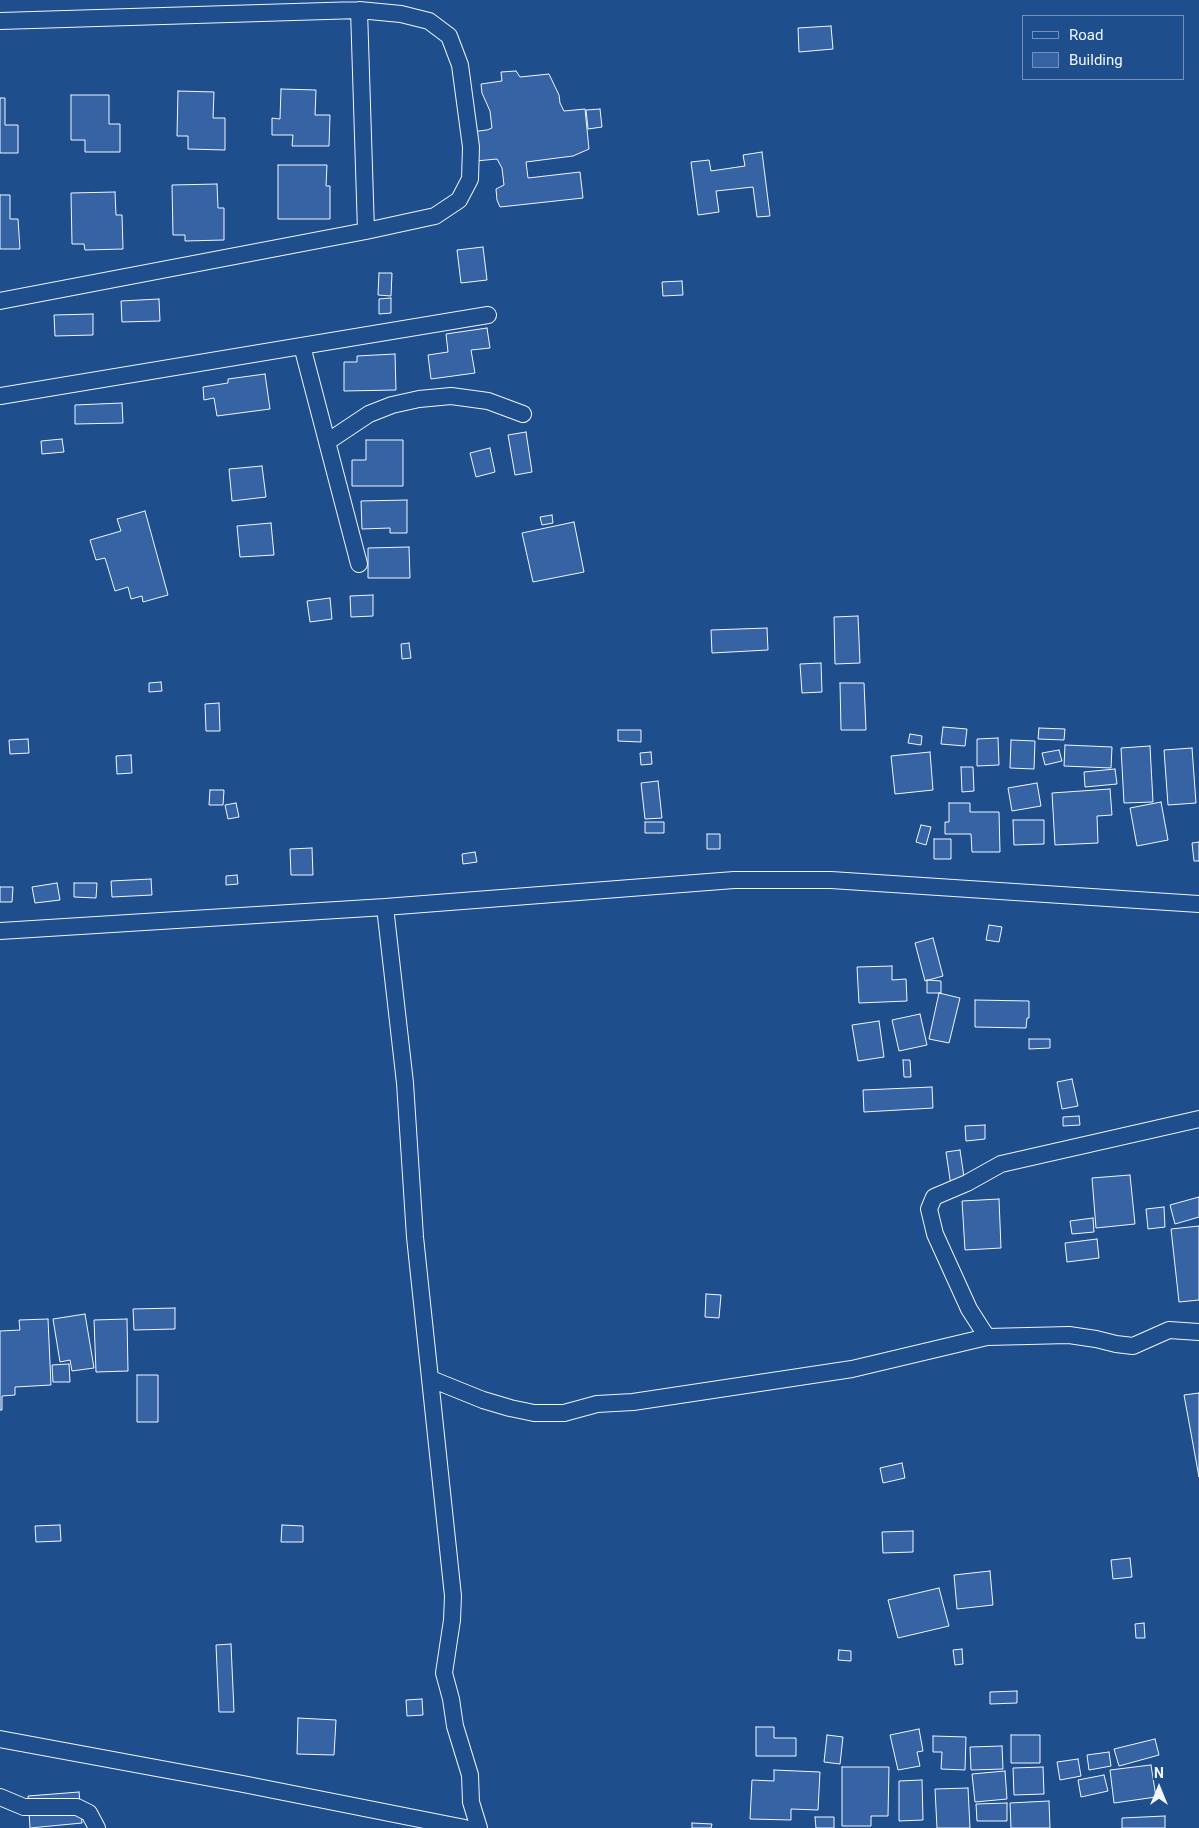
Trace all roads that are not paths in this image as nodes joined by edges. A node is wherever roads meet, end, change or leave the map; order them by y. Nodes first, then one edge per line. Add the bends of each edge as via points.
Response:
1 (360, 10) junction
2 (0, 21) edge
3 (366, 231) junction
4 (0, 301) edge
5 (488, 315) dead end
6 (302, 346) junction
7 (0, 396) edge
8 (523, 414) dead end
9 (327, 442) junction
10 (359, 564) dead end
11 (1199, 904) edge
12 (386, 907) junction
13 (0, 931) edge
14 (1199, 1119) edge
15 (1199, 1332) edge
16 (987, 1337) junction
17 (431, 1379) junction
18 (0, 1740) edge
19 (0, 1797) edge
20 (97, 1828) edge
21 (465, 1828) edge
22 (479, 1828) edge

1 - 2 street
1 - 3 street
1 - 3 street via 402,14 429,21 448,36 460,64 471,147 470,179 459,200 435,216
3 - 4 street
5 - 6 street
6 - 7 street
6 - 9 street
8 - 9 street via 488,401 450,396 419,399 370,414
9 - 10 street
11 - 12 street via 831,880 734,880
12 - 13 street
12 - 17 street via 406,1083 415,1237
14 - 16 street via 1001,1164 934,1197 929,1209 935,1234 969,1309
15 - 16 street via 1169,1330 1133,1346 1069,1335
16 - 17 street via 852,1369 633,1402 597,1404 564,1413 510,1408
17 - 22 street via 453,1596 444,1673 470,1775 471,1802
18 - 21 street
19 - 20 street via 24,1807 77,1807 89,1813

